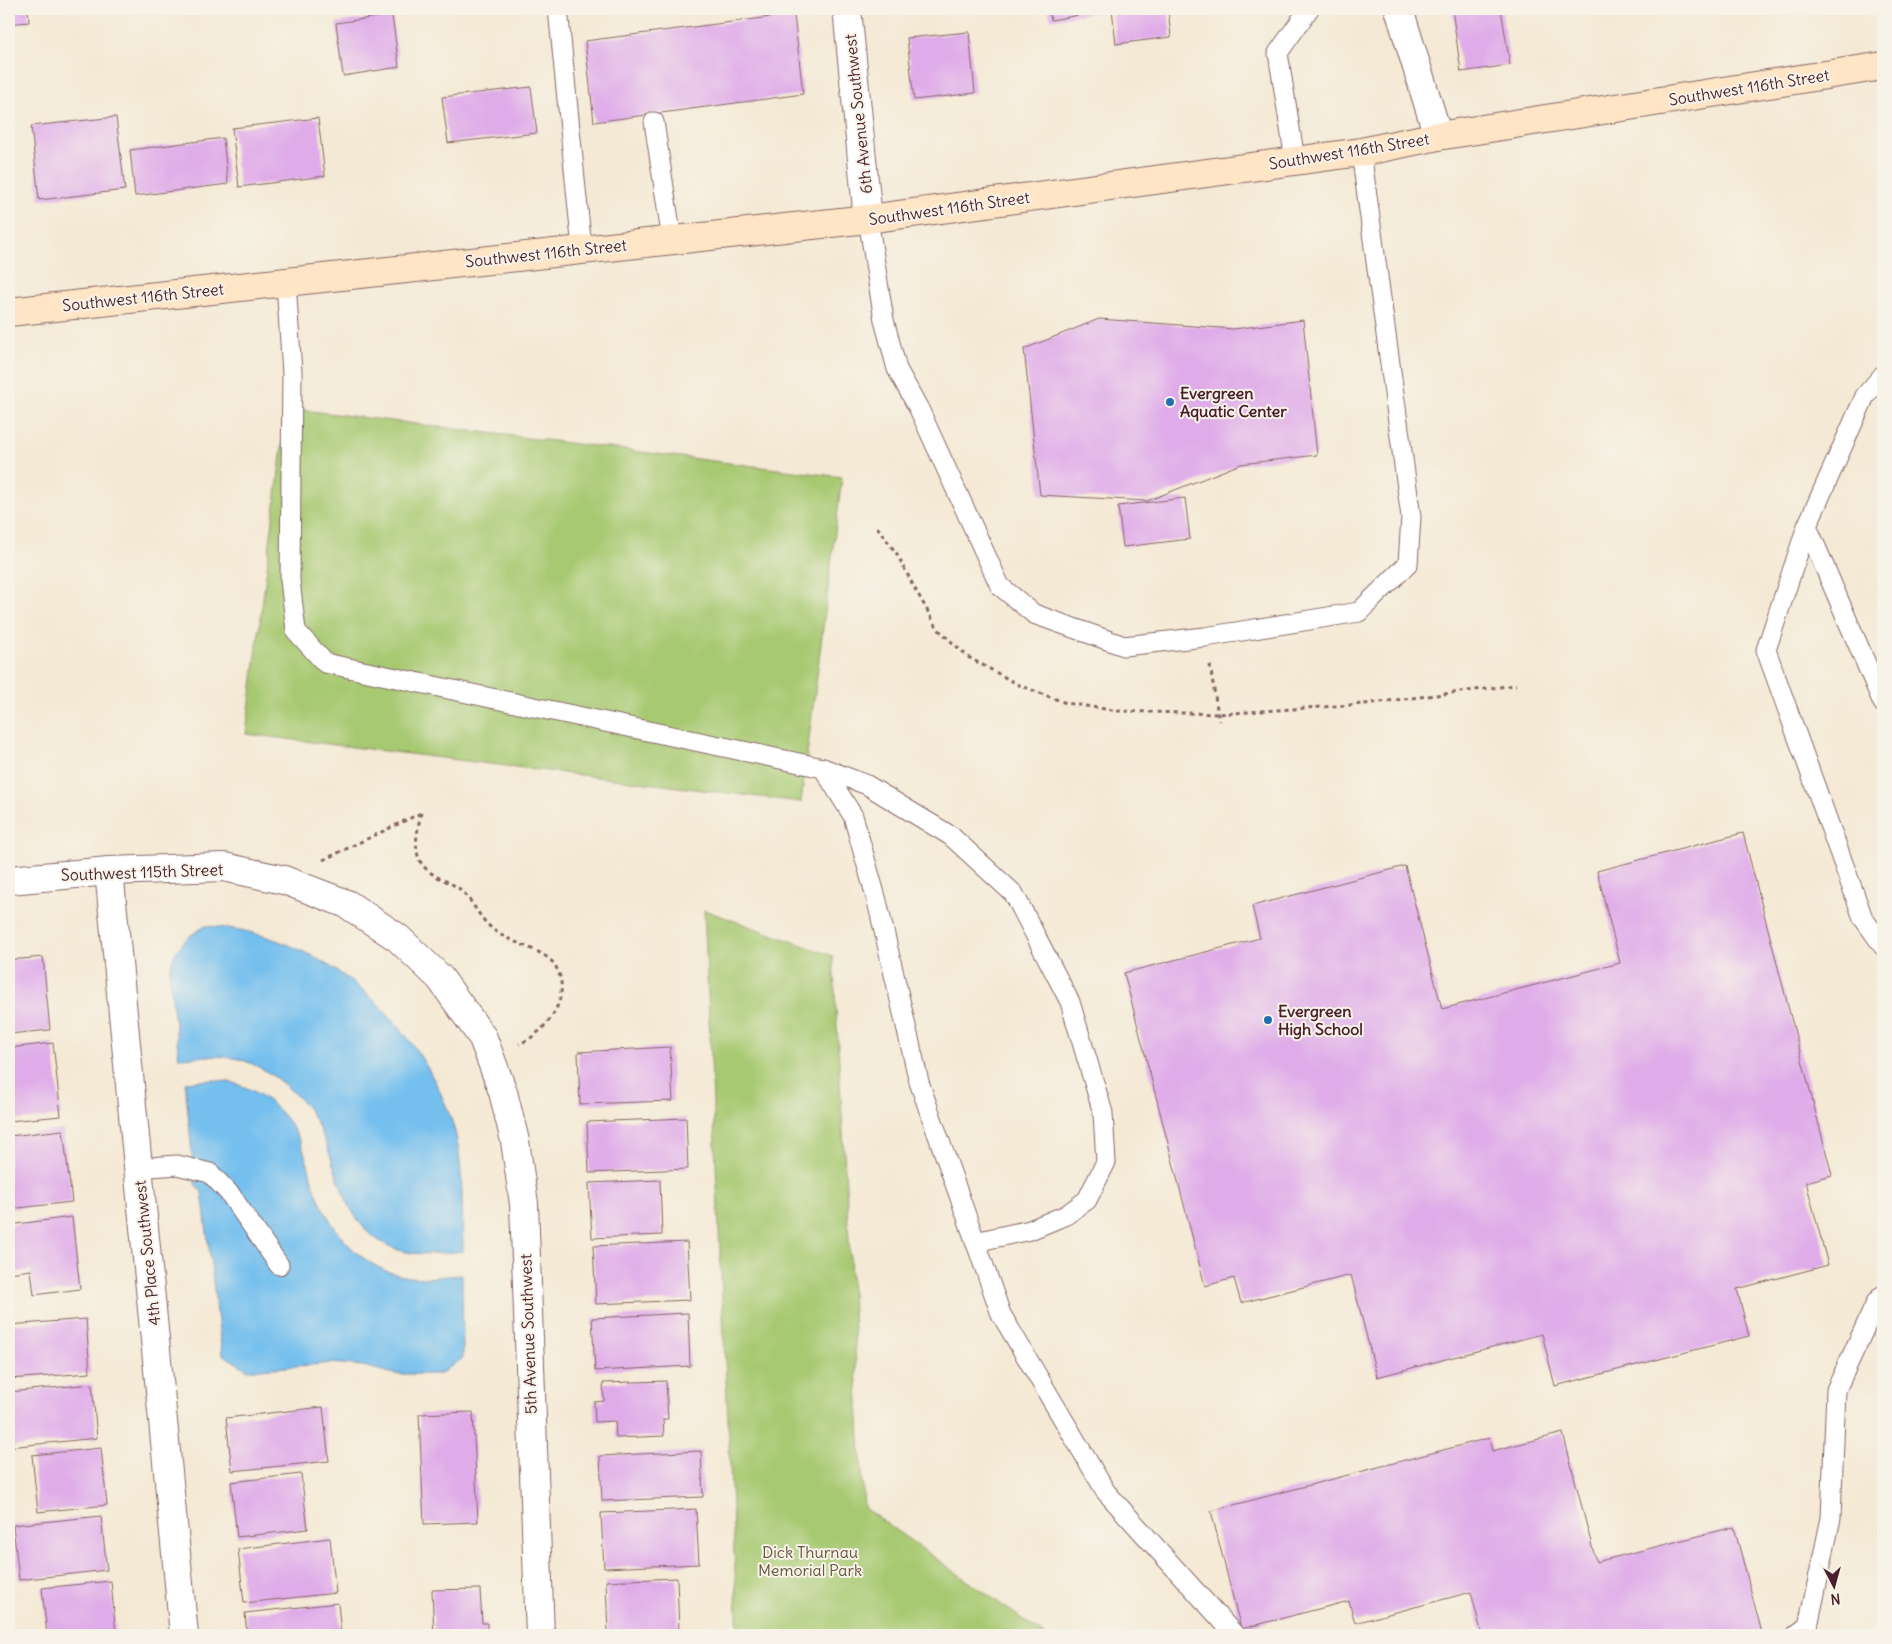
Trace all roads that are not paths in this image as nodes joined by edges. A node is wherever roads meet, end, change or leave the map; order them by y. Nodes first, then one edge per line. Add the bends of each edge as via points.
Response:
1 (558, 9) edge
2 (847, 9) edge
3 (1309, 9) edge
4 (1399, 9) edge
5 (1883, 66) edge
6 (654, 122) dead end
7 (1438, 136) junction
8 (1361, 152) junction
9 (1295, 160) junction
10 (868, 219) junction
11 (672, 240) junction
12 (582, 249) junction
13 (286, 282) junction
14 (9, 312) edge
15 (1883, 375) edge
16 (1807, 526) junction
17 (1883, 703) edge
18 (823, 768) junction
19 (109, 871) junction
20 (9, 880) edge
21 (1883, 946) edge
22 (486, 1047) joint
23 (138, 1168) junction
24 (975, 1242) junction
25 (279, 1265) dead end
26 (1883, 1296) edge
27 (184, 1635) edge
28 (540, 1635) edge
29 (1235, 1635) edge
30 (1796, 1635) edge

1 - 12 lane
2 - 10 street, 6th Avenue Southwest
3 - 9 lane via 1278,53
4 - 7 street
5 - 7 street, Southwest 116th Street
6 - 11 lane
7 - 8 street, Southwest 116th Street
8 - 9 street, Southwest 116th Street
8 - 10 lane via 1411,517 1408,564 1360,612 1205,638 1124,646 1034,614 1000,586 919,409 897,369 884,320
9 - 10 street, Southwest 116th Street
10 - 11 street, Southwest 116th Street
11 - 12 street, Southwest 116th Street
12 - 13 street, Southwest 116th Street
13 - 14 street, Southwest 116th Street
13 - 18 lane via 292,372 290,580 296,630 325,663
15 - 16 lane via 1866,396
16 - 17 lane
16 - 21 lane via 1766,650 1862,918
18 - 24 lane via 853,816 877,901 919,1082
18 - 24 lane via 867,785 951,836 1014,894 1070,1002 1103,1113 1106,1162 1087,1200 1066,1215 1030,1230
19 - 20 street, Southwest 115th Street
19 - 22 street, Southwest 115th Street via 224,867 284,880 347,904 398,938 440,978
19 - 23 street, 4th Place Southwest
22 - 28 street, 5th Avenue Southwest via 503,1092 515,1141 524,1204
23 - 25 lane via 177,1165 210,1172 230,1194
23 - 27 street, 4th Place Southwest
24 - 29 lane via 1001,1314 1106,1492
26 - 30 lane via 1877,1302 1836,1390 1831,1518 1808,1626

